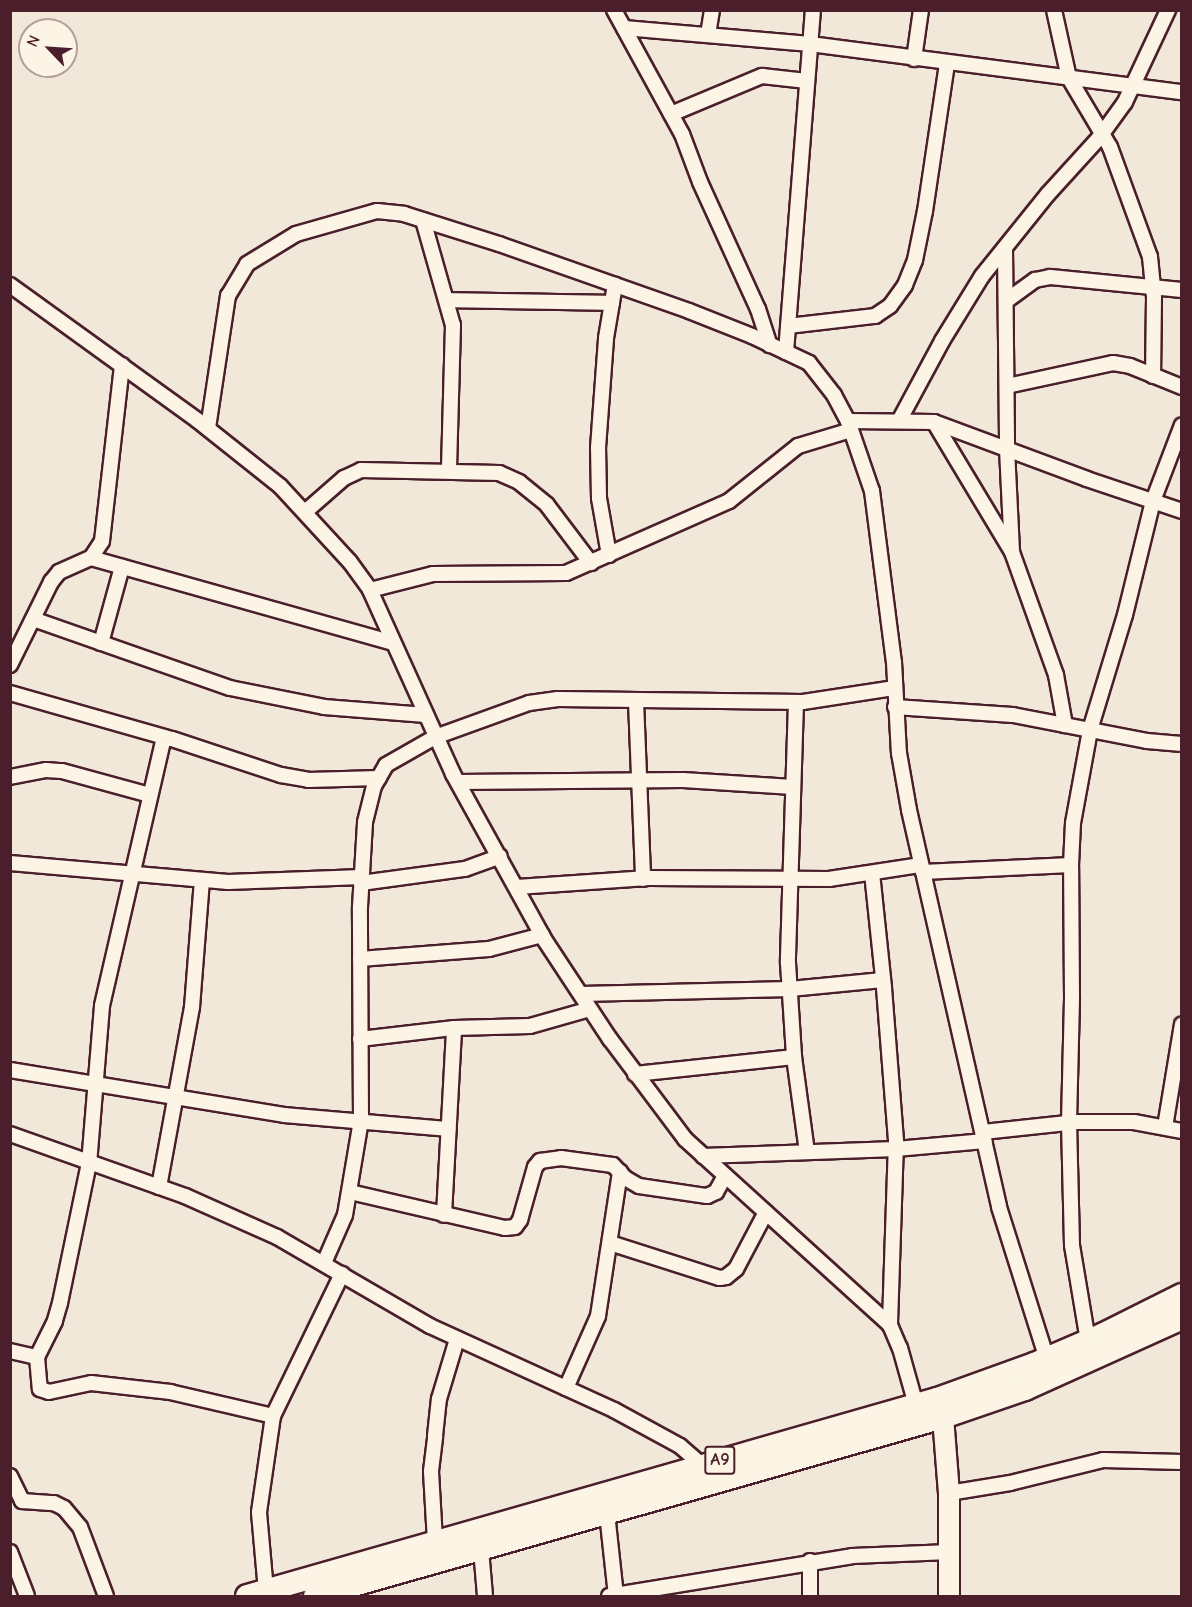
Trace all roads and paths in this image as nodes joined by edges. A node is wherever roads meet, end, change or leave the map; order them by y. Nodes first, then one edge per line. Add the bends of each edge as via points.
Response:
1 (614, 10) edge
2 (712, 10) edge
3 (813, 10) edge
4 (921, 10) edge
5 (1054, 10) edge
6 (1168, 10) edge
7 (624, 28) junction
8 (708, 35) junction
9 (810, 44) junction
10 (914, 59) junction
11 (947, 64) junction
12 (1069, 78) junction
13 (807, 81) junction
14 (1134, 86) junction
15 (1182, 92) edge
16 (671, 114) junction
17 (1101, 135) junction
18 (423, 220) junction
19 (1005, 248) junction
20 (10, 285) edge
21 (615, 285) junction
22 (1153, 287) junction
23 (1182, 290) edge
24 (447, 300) junction
25 (1006, 301) junction
26 (612, 303) junction
27 (788, 326) junction
28 (770, 345) junction
29 (786, 352) junction
30 (122, 365) junction
31 (1153, 376) junction
32 (1006, 386) junction
33 (1182, 387) edge
34 (899, 421) junction
35 (934, 422) junction
36 (850, 425) junction
37 (1182, 425) edge
38 (208, 428) junction
39 (1007, 449) junction
40 (449, 471) junction
41 (1153, 501) junction
42 (1182, 511) edge
43 (305, 512) junction
44 (1012, 552) junction
45 (609, 555) junction
46 (91, 558) junction
47 (591, 563) junction
48 (122, 567) junction
49 (370, 590) junction
50 (33, 620) junction
51 (101, 643) junction
52 (393, 643) junction
53 (10, 665) edge
54 (895, 688) junction
55 (10, 693) edge
56 (636, 701) junction
57 (796, 702) junction
58 (895, 707) junction
59 (426, 715) junction
60 (1065, 725) junction
61 (1090, 730) junction
62 (435, 736) junction
63 (164, 737) junction
64 (1182, 744) edge
65 (10, 777) edge
66 (379, 777) junction
67 (640, 780) junction
68 (458, 783) junction
69 (793, 787) junction
70 (150, 795) junction
71 (500, 856) junction
72 (10, 863) edge
73 (1071, 865) junction
74 (922, 869) junction
75 (872, 873) junction
76 (132, 875) junction
77 (643, 879) junction
78 (790, 879) junction
79 (202, 880) junction
80 (362, 880) junction
81 (517, 887) junction
82 (542, 935) junction
83 (360, 959) junction
84 (883, 980) junction
85 (790, 989) junction
86 (581, 994) junction
87 (590, 1009) junction
88 (1182, 1024) edge
89 (454, 1028) junction
90 (360, 1039) junction
91 (794, 1058) junction
92 (10, 1070) edge
93 (635, 1074) junction
94 (94, 1082) junction
95 (175, 1098) junction
96 (361, 1120) junction
97 (1069, 1122) junction
98 (1165, 1127) junction
99 (448, 1129) junction
100 (1182, 1131) edge
101 (10, 1134) edge
102 (984, 1137) junction
103 (896, 1149) junction
104 (807, 1152) junction
105 (703, 1156) junction
106 (89, 1163) junction
107 (620, 1172) junction
108 (725, 1176) junction
109 (159, 1187) junction
110 (350, 1192) junction
111 (765, 1212) junction
112 (444, 1215) junction
113 (610, 1243) junction
114 (324, 1263) junction
115 (342, 1274) junction
116 (1182, 1295) edge
117 (1182, 1318) edge
118 (890, 1325) junction
119 (457, 1339) junction
120 (1088, 1341) junction
121 (10, 1352) edge
122 (37, 1357) junction
123 (1047, 1359) junction
124 (566, 1388) junction
125 (916, 1405) junction
126 (273, 1416) junction
127 (943, 1417) junction
128 (1182, 1462) edge
129 (702, 1465) junction
130 (10, 1476) edge
131 (949, 1493) junction
132 (607, 1513) junction
133 (435, 1541) junction
134 (481, 1549) junction
135 (10, 1552) edge
136 (950, 1552) junction
137 (810, 1561) junction
138 (670, 1591) edge
139 (349, 1592) edge
140 (257, 1594) edge
141 (27, 1596) edge
142 (106, 1596) edge
143 (315, 1596) edge
144 (485, 1596) edge
145 (614, 1596) edge
146 (810, 1596) edge
147 (949, 1596) edge

1 - 7 street
2 - 8 street
3 - 9 street
4 - 10 street
5 - 12 street
6 - 14 street
7 - 8 street
7 - 16 street
8 - 9 street
9 - 10 street
9 - 13 street
10 - 11 street
11 - 12 street
11 - 27 street via 925,211 915,260 905,285 891,306 875,316
12 - 14 street
12 - 17 street
13 - 16 street via 762,76
13 - 27 street
14 - 15 street
14 - 17 street
16 - 28 street via 758,309
17 - 19 street
17 - 22 street via 1121,173 1150,257
18 - 21 street
18 - 24 street
18 - 38 street via 376,211 297,234 247,264 228,296
19 - 25 street
19 - 34 street via 982,276 942,340
20 - 30 street
21 - 26 street
21 - 28 street
22 - 23 street
22 - 25 street via 1050,277 1035,280
22 - 31 street
24 - 26 street
24 - 40 street via 453,325
25 - 32 street
26 - 45 street via 598,448 599,498
27 - 29 street
28 - 29 street
29 - 36 street via 809,363 834,395
30 - 38 street
30 - 46 street via 102,541
31 - 32 street via 1113,363
31 - 33 street
32 - 39 street
34 - 35 street
34 - 36 street
35 - 39 street
35 - 44 street
36 - 45 street via 798,446 729,501
36 - 54 street via 872,491
37 - 41 street
38 - 43 street via 280,486
39 - 41 street
39 - 44 street
40 - 43 street via 361,470 344,478
40 - 47 street via 499,473 519,482 547,505
41 - 42 street
41 - 61 street via 1133,586
43 - 49 street
44 - 60 street via 1056,675
45 - 47 street
46 - 48 street
46 - 50 street via 59,572
47 - 49 street via 566,573 547,575 433,573
48 - 51 street
48 - 52 street
49 - 52 street
50 - 51 street
50 - 53 street
51 - 59 street via 230,688 300,703
52 - 59 street
54 - 57 street
54 - 58 street
55 - 63 street
56 - 57 street
56 - 62 street via 558,699 529,703
56 - 67 street
57 - 69 street
58 - 60 street via 1014,715
58 - 74 street via 899,753
59 - 62 street
60 - 61 street
61 - 64 street
61 - 73 street via 1073,823
62 - 66 street via 386,765
62 - 68 street
63 - 66 street via 281,775 308,780
63 - 70 street
65 - 70 street via 62,771
66 - 80 street via 365,822
67 - 68 street
67 - 69 street
67 - 77 street
68 - 71 street
69 - 78 street
70 - 76 street
71 - 80 street via 465,869
71 - 81 street
72 - 76 street
73 - 74 street
73 - 97 street
74 - 75 street
74 - 102 street
75 - 78 street
75 - 84 street
76 - 79 street
76 - 94 street via 102,1006
77 - 78 street
77 - 81 street
78 - 85 street
79 - 80 street
79 - 95 street via 192,1007
80 - 83 street
81 - 82 street
82 - 83 street via 489,949
82 - 86 street
83 - 90 street
84 - 85 street
84 - 103 street
85 - 86 street
85 - 91 street
86 - 87 street
87 - 89 street via 530,1026
87 - 93 street
88 - 98 street
89 - 90 street
89 - 99 street
90 - 96 street
91 - 93 street
91 - 104 street
92 - 94 street
93 - 105 street via 685,1139
94 - 95 street
94 - 106 street
95 - 96 street
95 - 109 street
96 - 99 street
96 - 110 street
97 - 98 street via 1134,1122
97 - 102 street
97 - 120 street via 1072,1245
98 - 100 street
99 - 112 street
101 - 106 street
102 - 103 street
102 - 123 street via 999,1207
103 - 104 street
103 - 118 street
104 - 105 street
105 - 108 street
106 - 109 street
106 - 122 street via 55,1321
107 - 108 street via 639,1186 707,1196 716,1192
107 - 112 street via 613,1165 561,1158 540,1161 515,1227
107 - 113 street
108 - 111 street
109 - 114 street via 218,1209
110 - 112 street
110 - 114 street via 345,1215
111 - 113 street via 736,1269 726,1277
111 - 118 street
113 - 124 street via 598,1316
114 - 115 street
115 - 119 street
115 - 126 street
116 - 120 highway, A9
117 - 127 highway, A9 via 1025,1389
118 - 125 street
119 - 124 street
119 - 133 street via 439,1398 431,1471
120 - 123 highway, A9
121 - 122 street
122 - 126 street via 40,1389 44,1392 91,1383 170,1392
123 - 125 highway, A9
124 - 129 street via 680,1446
125 - 129 highway, A9
126 - 140 street via 259,1512
127 - 131 main road
127 - 132 highway, A9
128 - 131 street via 1103,1460 1010,1483
129 - 133 highway, A9
130 - 142 street via 22,1501 54,1503 64,1508 80,1527
131 - 136 main road
132 - 134 highway, A9
132 - 145 street
133 - 140 highway, A9
134 - 139 highway, A9
134 - 144 street
135 - 141 street
136 - 137 street
136 - 147 main road
137 - 138 street
137 - 146 street
138 - 145 street
139 - 143 highway, A9

